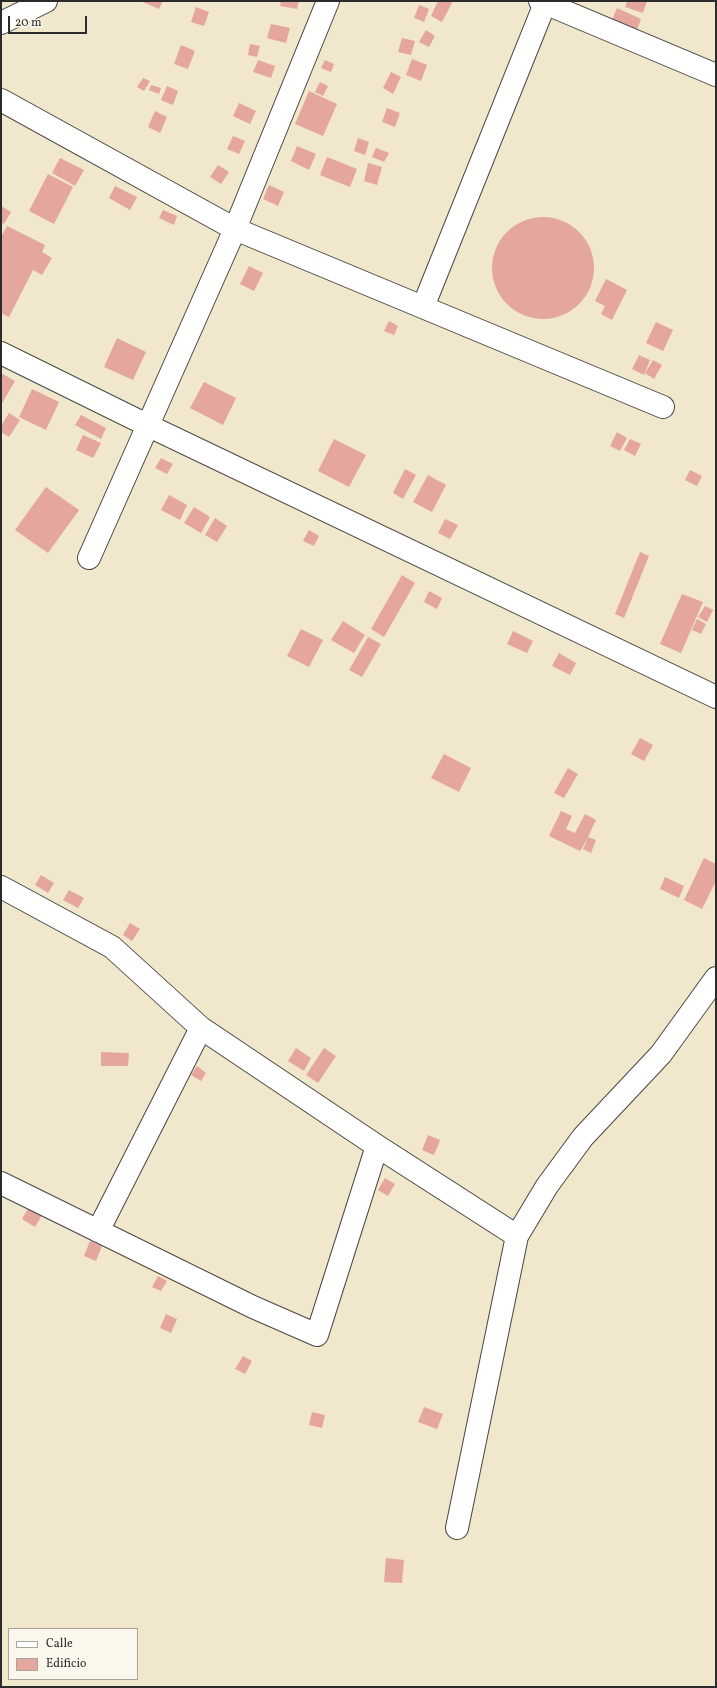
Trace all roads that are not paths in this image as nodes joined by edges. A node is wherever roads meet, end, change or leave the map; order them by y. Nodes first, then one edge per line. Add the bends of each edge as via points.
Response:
1 (46, 1) edge
2 (328, 1) edge
3 (544, 2) edge
4 (1, 23) edge
5 (716, 75) edge
6 (1, 100) edge
7 (236, 229) junction
8 (422, 307) junction
9 (1, 353) edge
10 (662, 407) dead end
11 (149, 426) junction
12 (89, 558) dead end
13 (716, 697) edge
14 (1, 887) edge
15 (716, 978) edge
16 (201, 1028) junction
17 (377, 1146) junction
18 (1, 1183) edge
19 (98, 1231) junction
20 (517, 1236) junction
21 (457, 1528) dead end

1 - 4 street
2 - 7 street
3 - 5 street
3 - 8 street
6 - 7 street
7 - 8 street
7 - 11 street
8 - 10 street
9 - 11 street
11 - 12 street
11 - 13 street
14 - 16 street via 112,947
15 - 20 street via 661,1054 583,1137 547,1186
16 - 17 street
16 - 19 street
17 - 19 street via 317,1335 252,1307
17 - 20 street
18 - 19 street
20 - 21 street

